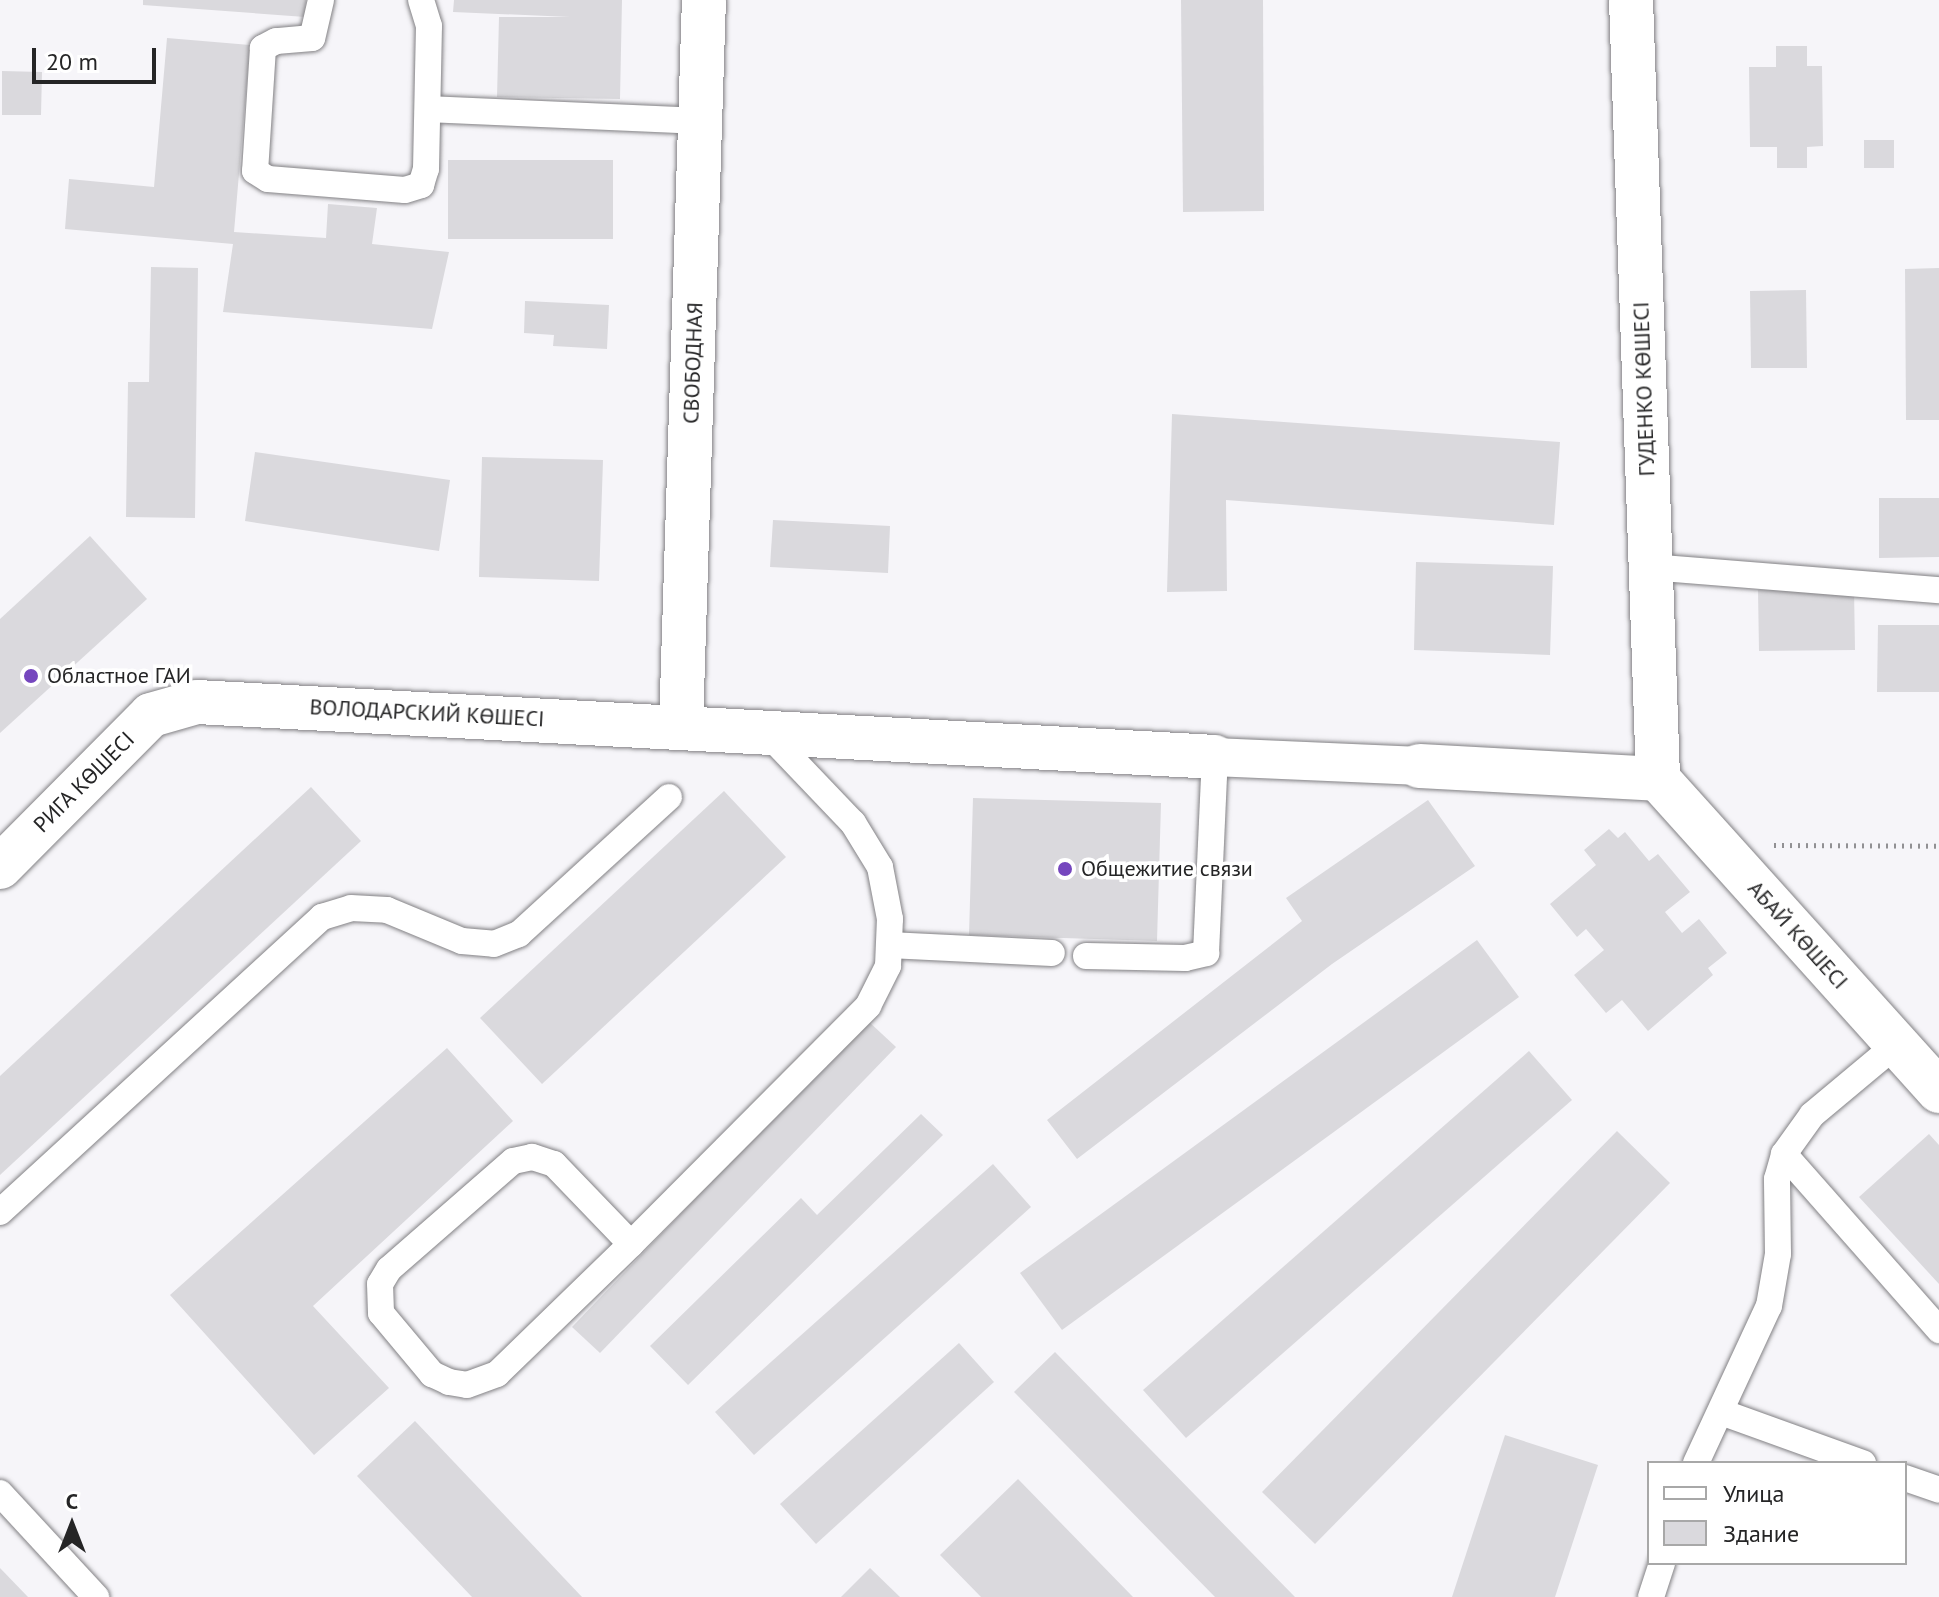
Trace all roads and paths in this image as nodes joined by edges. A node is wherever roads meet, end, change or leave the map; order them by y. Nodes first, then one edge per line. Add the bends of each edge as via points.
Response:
1 (321, 0) edge
2 (421, 0) edge
3 (704, 0) edge
4 (1631, 0) edge
5 (428, 109) junction
6 (700, 121) junction
7 (1650, 567) junction
8 (1939, 590) edge
9 (173, 705) joint
10 (681, 726) junction
11 (765, 731) junction
12 (1215, 757) junction
13 (1419, 766) joint
14 (1658, 779) junction
15 (669, 797) dead end
16 (1717, 845) junction
17 (1939, 846) edge
18 (0, 867) edge
19 (889, 945) junction
20 (1052, 953) dead end
21 (1086, 956) dead end
22 (1897, 1044) junction
23 (1939, 1091) edge
24 (1784, 1154) junction
25 (0, 1212) edge
26 (631, 1244) junction
27 (1939, 1330) edge
28 (1721, 1412) junction
29 (1697, 1461) edge
30 (1857, 1461) edge
31 (1907, 1479) edge
32 (1939, 1490) edge
33 (0, 1493) edge
34 (1661, 1565) edge
35 (96, 1597) edge
36 (1651, 1597) edge

1 - 5 lane via 312,38 276,41 263,48 255,171 268,179 415,190 425,178
2 - 5 lane via 429,26
3 - 6 street, СВОБОДНАЯ
4 - 7 street, ГУДЕНКО КӨШЕСІ
5 - 6 lane
6 - 10 street, СВОБОДНАЯ
7 - 8 lane
7 - 14 street, ГУДЕНКО КӨШЕСІ
9 - 10 street, ВОЛОДАРСКИЙ КӨШЕСІ via 223,702
9 - 18 street, РИГА КӨШЕСІ via 143,723
10 - 11 street, ВОЛОДАРСКИЙ КӨШЕСІ
11 - 12 street, ВОЛОДАРСКИЙ КӨШЕСІ
11 - 19 lane via 868,844 886,891
12 - 13 street
12 - 21 lane via 1206,953 1185,958
13 - 14 street
14 - 16 street, АБАЙ КӨШЕСІ
15 - 25 lane via 519,934 494,944 462,941 387,910 351,908 322,917
16 - 17 path
16 - 22 street, АБАЙ КӨШЕСІ
19 - 20 lane
19 - 26 lane via 882,984 868,1006
22 - 23 street, АБАЙ КӨШЕСІ
22 - 24 lane via 1812,1115
24 - 27 lane
24 - 28 lane via 1777,1179 1778,1254 1769,1306
26 - 26 lane via 497,1374 482,1381 467,1385 432,1374 381,1313 380,1284 389,1269 513,1161 532,1157 554,1164
28 - 29 lane
28 - 30 lane
31 - 32 lane
33 - 35 lane
34 - 36 lane

